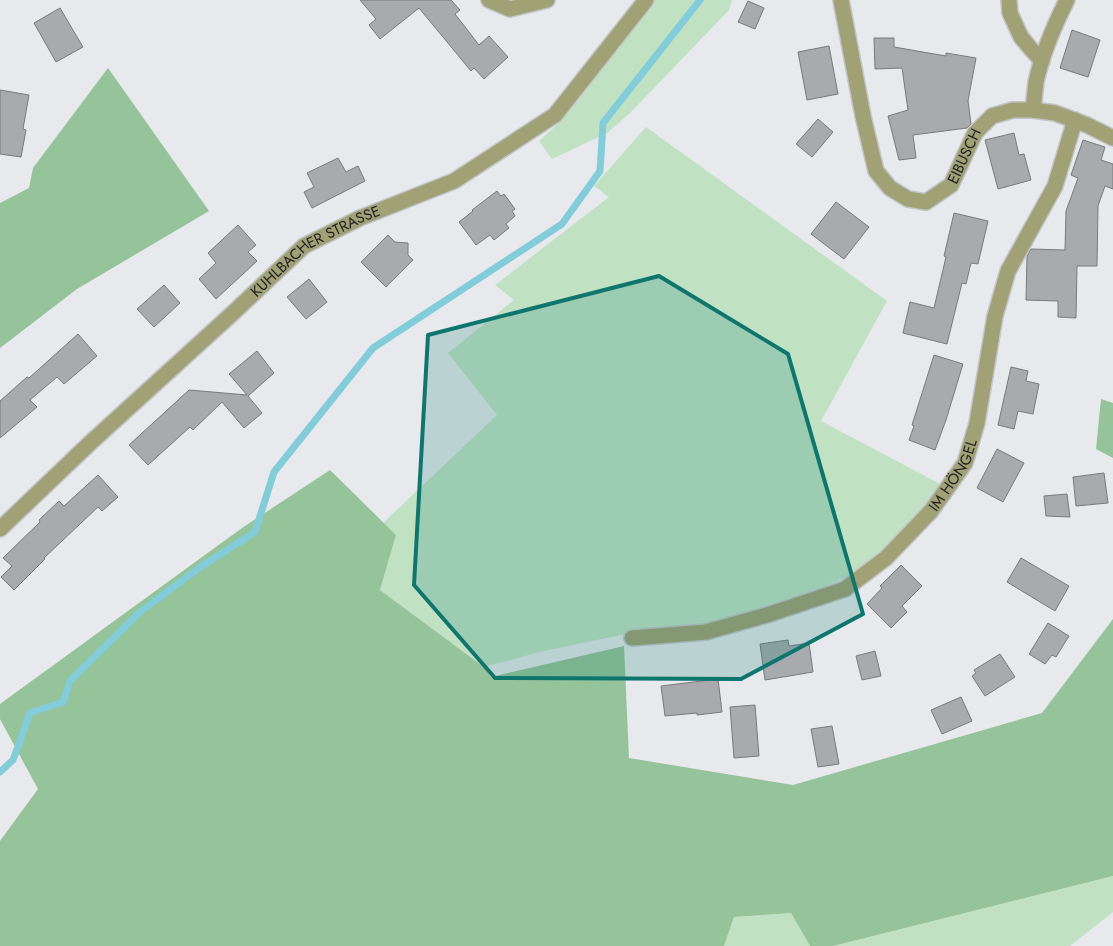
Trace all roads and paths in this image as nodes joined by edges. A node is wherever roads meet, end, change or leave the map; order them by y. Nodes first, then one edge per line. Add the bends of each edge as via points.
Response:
1 (489, 0) edge
2 (548, 0) edge
3 (646, 0) edge
4 (841, 0) edge
5 (1009, 0) edge
6 (1066, 0) edge
7 (1042, 61) junction
8 (1033, 110) junction
9 (1075, 120) junction
10 (1113, 138) edge
11 (0, 529) edge
12 (632, 638) dead end

1 - 2 street via 510,9
3 - 11 street, KUHLBACHER STRASSE via 556,115 454,181 360,218 304,246
4 - 8 street, EIBUSCH via 862,116 876,171 890,188 908,199 926,202 951,185 975,134 992,116 1013,110
5 - 7 street via 1010,14 1021,36
6 - 7 street
7 - 8 street
8 - 9 street, EIBUSCH
9 - 10 street, EIBUSCH
9 - 12 street, IM HÖNGEL via 1055,186 1008,271 995,316 977,424 965,463 931,511 886,558 845,589 706,632

